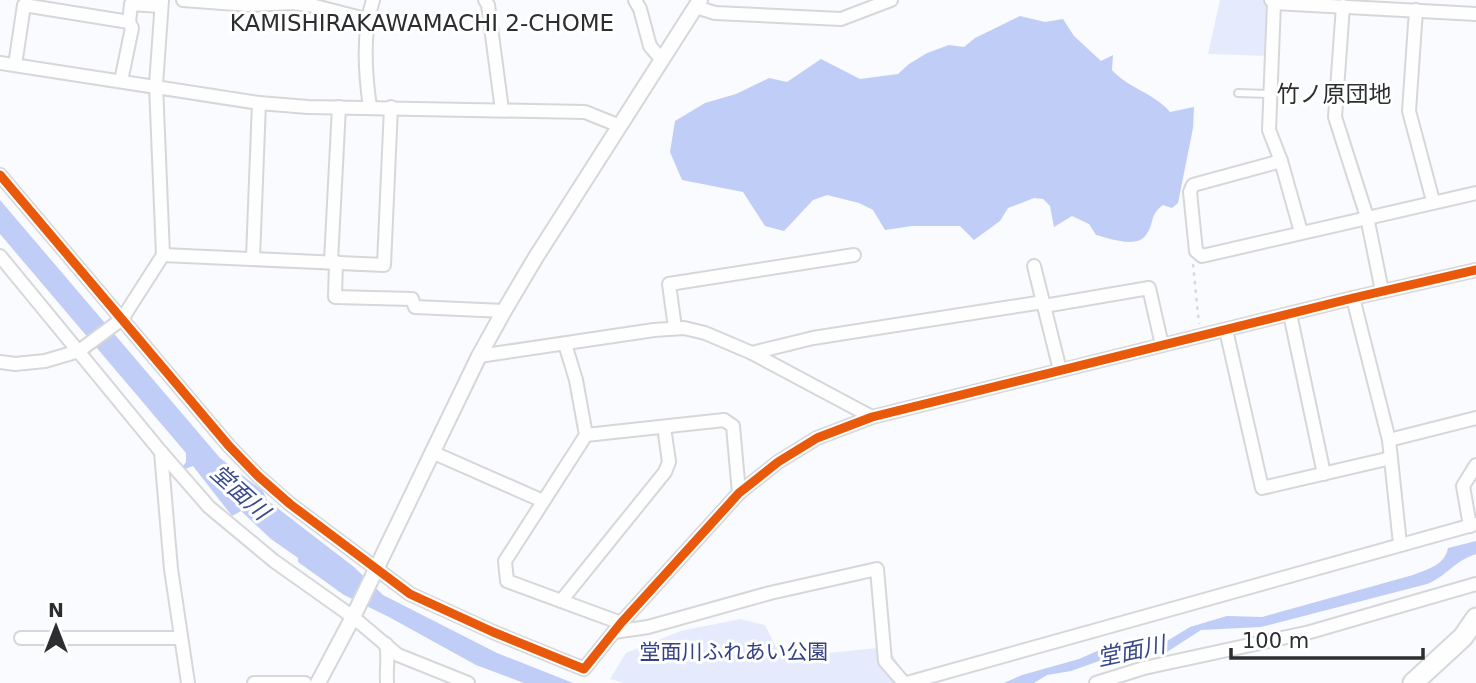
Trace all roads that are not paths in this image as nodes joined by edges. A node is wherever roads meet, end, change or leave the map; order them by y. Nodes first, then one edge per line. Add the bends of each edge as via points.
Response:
1 (183, 0) edge
2 (373, 0) edge
3 (485, 0) edge
4 (635, 0) edge
5 (891, 0) edge
6 (1272, 2) edge
7 (162, 3) edge
8 (698, 3) edge
9 (1343, 6) junction
10 (1416, 10) junction
11 (1476, 14) edge
12 (369, 20) junction
13 (129, 22) junction
14 (662, 60) junction
15 (0, 63) edge
16 (15, 65) junction
17 (121, 81) junction
18 (156, 85) junction
19 (1238, 93) dead end
20 (1270, 94) junction
21 (259, 103) junction
22 (340, 107) junction
23 (370, 107) junction
24 (391, 107) junction
25 (502, 110) junction
26 (620, 126) junction
27 (1281, 161) junction
28 (0, 175) edge
29 (1476, 193) edge
30 (1433, 201) junction
31 (1367, 216) junction
32 (1301, 232) junction
33 (163, 255) junction
34 (0, 256) edge
35 (855, 256) dead end
36 (253, 258) junction
37 (333, 262) junction
38 (1034, 266) dead end
39 (1476, 270) edge
40 (1382, 291) junction
41 (1353, 298) junction
42 (1043, 304) junction
43 (504, 311) junction
44 (1290, 314) junction
45 (120, 322) junction
46 (675, 328) junction
47 (1226, 330) junction
48 (565, 344) junction
49 (1162, 345) junction
50 (79, 351) junction
51 (752, 353) junction
52 (480, 356) junction
53 (0, 362) edge
54 (1060, 370) junction
55 (872, 416) junction
56 (1476, 418) edge
57 (664, 427) junction
58 (586, 435) junction
59 (1389, 440) junction
60 (161, 452) junction
61 (434, 453) junction
62 (1391, 458) junction
63 (1476, 465) edge
64 (1324, 474) junction
65 (739, 493) junction
66 (542, 501) junction
67 (1473, 525) edge
68 (1400, 544) junction
69 (375, 568) junction
70 (1476, 584) edge
71 (561, 601) junction
72 (353, 617) junction
73 (1476, 618) edge
74 (617, 628) junction
75 (21, 638) dead end
76 (181, 638) junction
77 (1470, 641) edge
78 (386, 644) junction
79 (188, 683) edge
80 (254, 683) edge
81 (306, 683) edge
82 (318, 683) edge
83 (387, 683) edge
84 (468, 683) edge
85 (905, 683) edge
86 (1096, 683) edge
87 (1413, 683) edge

1 - 12 street via 315,6
2 - 12 street
3 - 25 street
4 - 14 street via 650,46
5 - 8 street via 841,19 715,13
6 - 9 street
6 - 20 street
7 - 13 street via 131,4
7 - 18 street
8 - 14 street
9 - 10 street
9 - 31 street via 1335,117
10 - 11 street
10 - 30 street via 1409,111
12 - 23 street via 366,82
13 - 16 street via 24,5
13 - 17 street via 132,28
14 - 26 street
15 - 16 street
16 - 17 street
17 - 18 street
18 - 21 street
18 - 33 street
19 - 20 lane
20 - 27 street via 1269,130
21 - 22 street
21 - 36 street
22 - 23 street
22 - 37 street
23 - 24 street
24 - 25 street
24 - 37 street via 384,265
25 - 26 street via 585,112
26 - 43 street
27 - 32 street
27 - 32 street via 1193,185 1197,257
28 - 45 street
29 - 30 street
30 - 31 street
31 - 32 street
31 - 40 street
33 - 36 street
33 - 45 street
34 - 50 street
35 - 46 street via 669,284
36 - 37 street
37 - 43 street via 335,297 412,299 415,307
38 - 42 street
39 - 40 street
40 - 41 street
41 - 44 street
41 - 59 street
42 - 49 street via 1149,288
42 - 51 street via 813,338
42 - 54 street
43 - 52 street
44 - 47 street
44 - 64 street
45 - 50 street
45 - 69 street via 258,476
46 - 48 street
46 - 51 street via 705,333
47 - 49 street
47 - 64 street via 1262,488
48 - 52 street
48 - 58 street
49 - 54 street
50 - 53 street via 45,361
50 - 60 street
51 - 55 street
52 - 61 street
54 - 55 street
55 - 65 street via 817,438
56 - 59 street
57 - 58 street
57 - 65 street via 724,420 733,426
57 - 71 street via 665,472
58 - 66 street
59 - 62 street
60 - 72 street via 209,507 246,540
60 - 76 street
61 - 66 street
61 - 69 street
62 - 64 street
62 - 68 street
63 - 67 street via 1463,486
65 - 74 street
66 - 71 street via 505,561 507,581
67 - 68 street
68 - 85 street
69 - 72 street
69 - 74 street via 410,594 584,668
70 - 86 street via 1310,632
71 - 74 street
72 - 78 street
72 - 82 street
73 - 77 main road
74 - 85 street via 648,628 877,569 885,661
75 - 76 street
76 - 79 street
77 - 87 main road
78 - 83 street
78 - 84 street via 398,655
80 - 81 street

